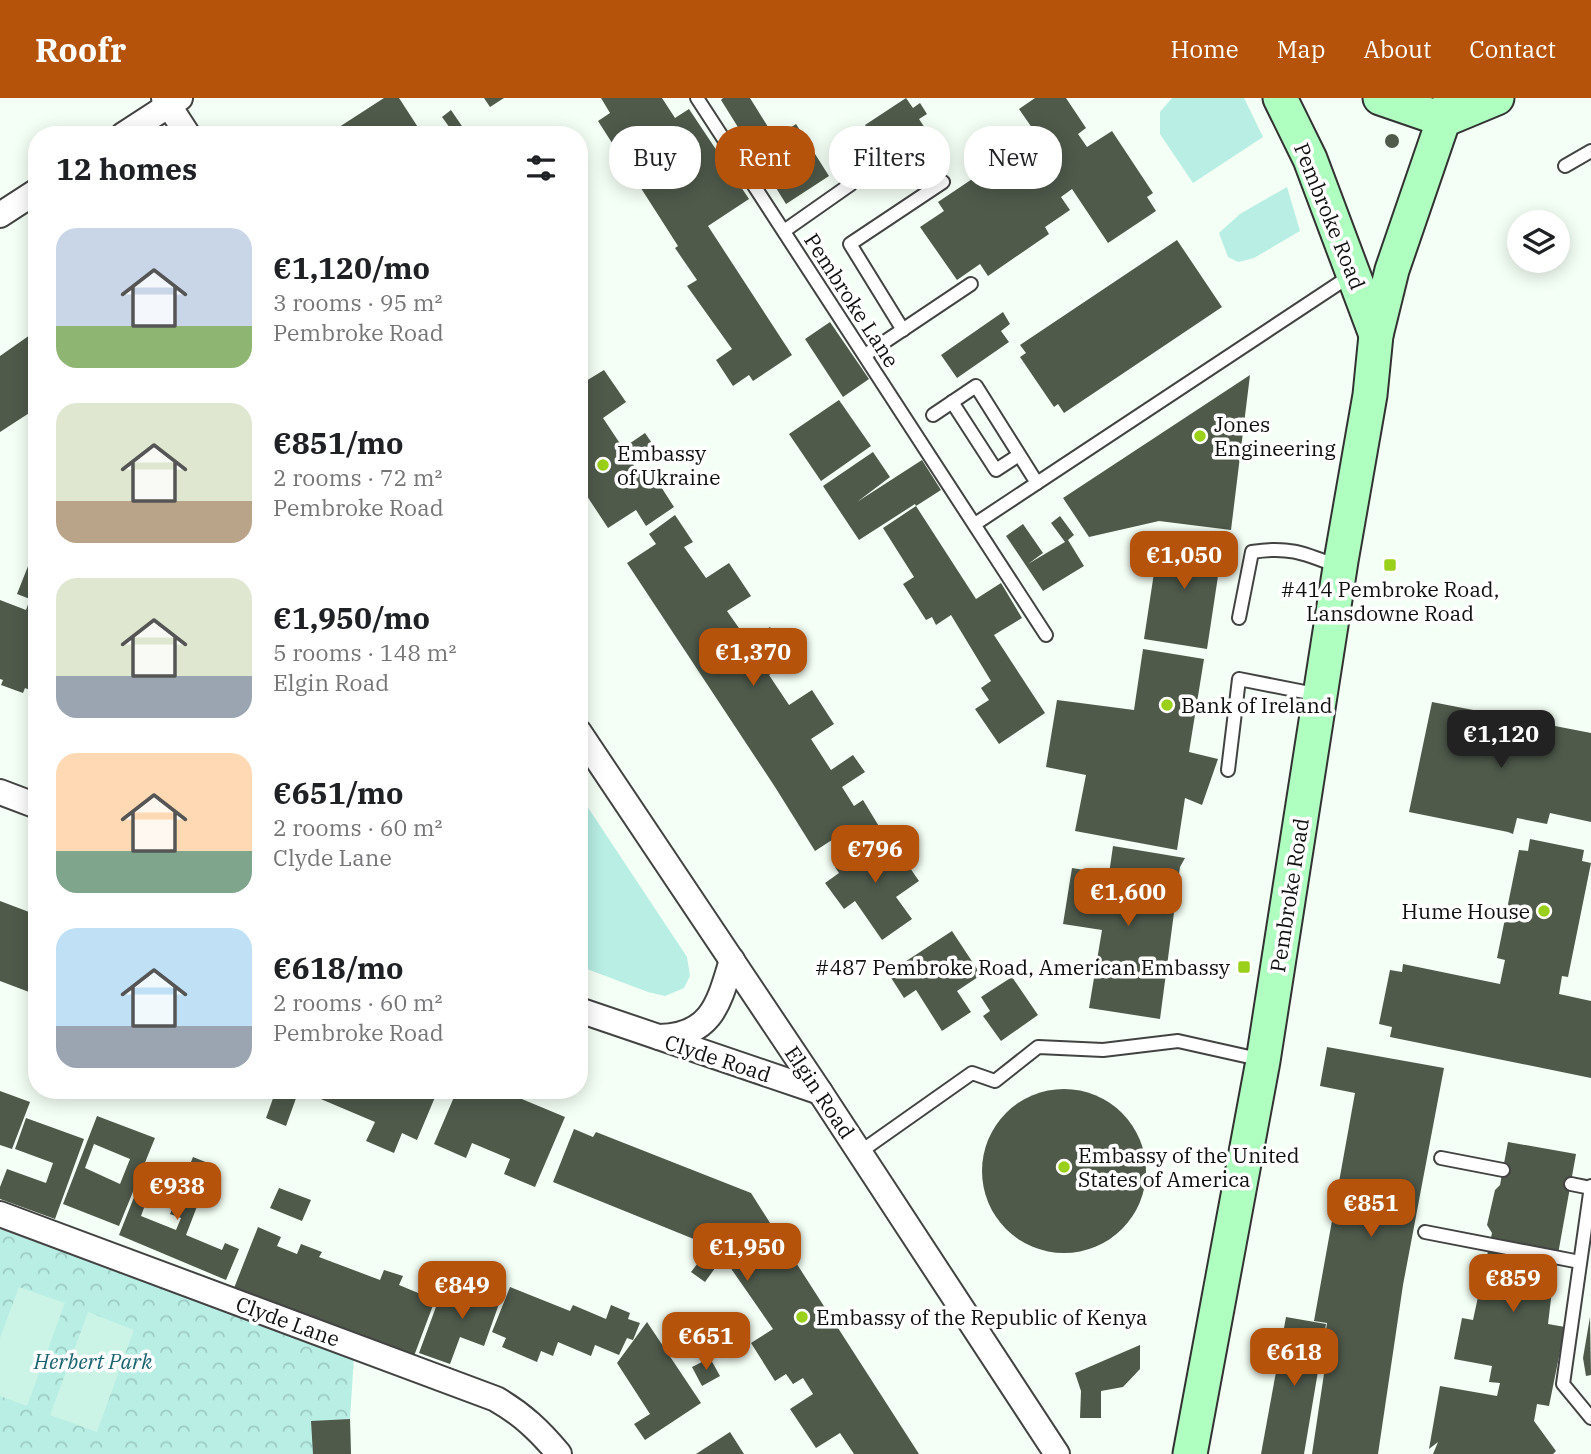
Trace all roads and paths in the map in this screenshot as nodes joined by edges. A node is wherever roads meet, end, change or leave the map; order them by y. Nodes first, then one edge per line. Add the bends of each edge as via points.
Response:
1 (697, 98) edge
2 (1280, 98) edge
3 (1380, 98) edge
4 (1497, 98) edge
5 (171, 100) edge
6 (1447, 109) edge
7 (135, 126) edge
8 (184, 126) edge
9 (1591, 151) edge
10 (1565, 166) dead end
11 (844, 189) edge
12 (932, 189) edge
13 (28, 197) edge
14 (0, 215) edge
15 (784, 231) junction
16 (1353, 274) junction
17 (971, 284) dead end
18 (903, 330) junction
19 (1377, 335) junction
20 (865, 355) junction
21 (952, 402) junction
22 (933, 415) dead end
23 (1019, 455) junction
24 (1037, 483) junction
25 (975, 524) junction
26 (1340, 568) junction
27 (1239, 618) dead end
28 (1046, 635) dead end
29 (1320, 695) junction
30 (588, 745) edge
31 (1228, 770) dead end
32 (0, 792) edge
33 (28, 803) edge
34 (732, 960) junction
35 (588, 1013) edge
36 (655, 1037) junction
37 (1263, 1060) junction
38 (820, 1091) junction
39 (860, 1152) junction
40 (1441, 1158) dead end
41 (1503, 1170) dead end
42 (1571, 1184) dead end
43 (1591, 1187) edge
44 (0, 1214) edge
45 (1426, 1232) dead end
46 (1580, 1262) junction
47 (1591, 1419) edge
48 (559, 1454) edge
49 (1057, 1454) edge
50 (1190, 1454) edge

1 - 15 lane, Pembroke Lane
2 - 16 main road, Pembroke Road via 1310,159
3 - 6 main road
4 - 6 main road
5 - 7 street
5 - 8 street
6 - 19 main road, Pembroke Road via 1392,270
9 - 10 lane
11 - 15 lane
12 - 18 lane via 850,244
13 - 14 street
15 - 20 lane, Pembroke Lane
16 - 19 main road, Pembroke Road
16 - 24 lane
17 - 18 lane
18 - 20 lane
19 - 26 main road, Pembroke Road
20 - 25 lane, Pembroke Lane
21 - 22 lane
21 - 23 lane via 996,470
21 - 23 lane via 975,386
23 - 24 lane
24 - 25 lane
25 - 28 lane, Pembroke Lane
26 - 27 lane via 1304,553 1275,548 1251,552
26 - 29 main road, Pembroke Road
29 - 31 lane via 1239,678
29 - 37 main road, Pembroke Road
30 - 34 street, Elgin Road
32 - 33 street
34 - 36 street, Clyde Road via 719,1002 702,1026 679,1036
34 - 38 street, Elgin Road
35 - 36 street, Clyde Road
36 - 38 street, Clyde Road
37 - 39 lane via 1178,1041 1103,1050 1038,1047 995,1081 972,1073
37 - 50 main road, Pembroke Road
38 - 39 street, Elgin Road
39 - 49 street, Elgin Road
40 - 41 lane
42 - 43 lane
43 - 46 lane
44 - 48 street, Clyde Lane via 496,1399 519,1412
45 - 46 lane
46 - 47 lane via 1563,1384

